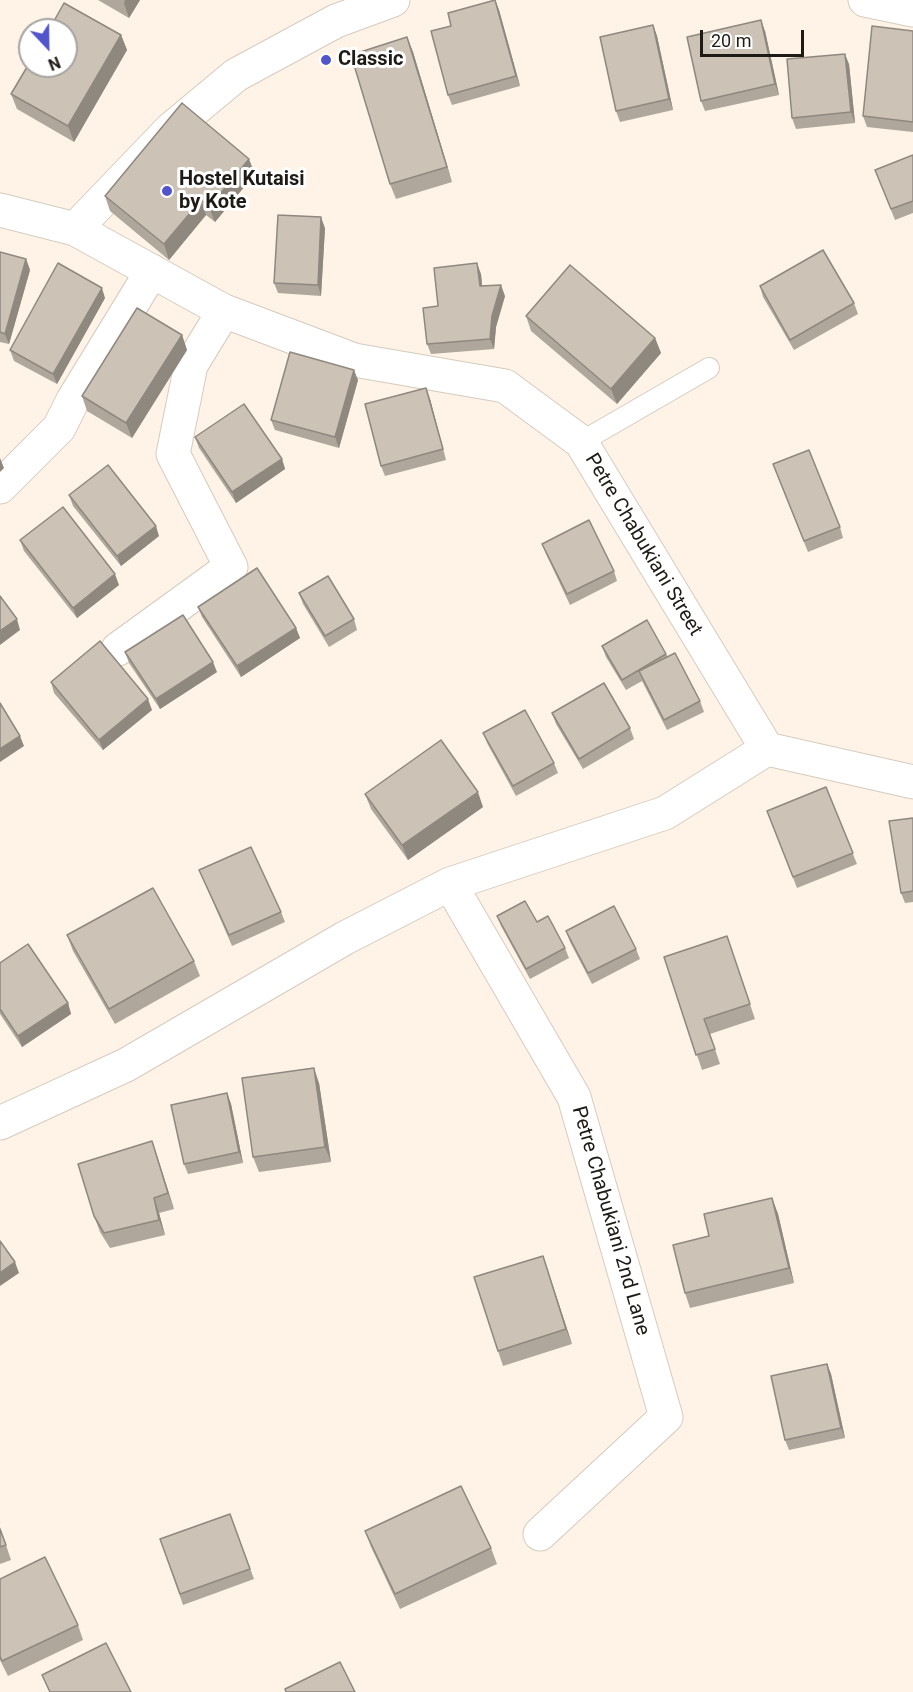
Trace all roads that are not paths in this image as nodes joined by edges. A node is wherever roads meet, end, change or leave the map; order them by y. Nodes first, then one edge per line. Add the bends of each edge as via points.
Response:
1 (393, 0) edge
2 (865, 0) edge
3 (913, 10) edge
4 (0, 210) edge
5 (75, 229) junction
6 (152, 271) junction
7 (224, 311) junction
8 (709, 368) dead end
9 (581, 442) junction
10 (0, 488) edge
11 (118, 649) dead end
12 (767, 749) junction
13 (913, 782) edge
14 (450, 884) junction
15 (0, 1123) edge
16 (540, 1534) dead end

1 - 5 street via 336,21 236,75 170,130
2 - 3 street
4 - 5 street, Petre Chabukiani Street
5 - 6 street, Petre Chabukiani Street
6 - 7 street, Petre Chabukiani Street
6 - 10 street via 59,428
7 - 9 street, Petre Chabukiani Street via 354,360 506,386
7 - 11 street via 191,365 173,454 231,567
8 - 9 lane
9 - 12 street, Petre Chabukiani Street
12 - 13 street
12 - 14 street via 665,813
14 - 15 street via 345,938 126,1065
14 - 16 street, Petre Chabukiani 2nd Lane via 574,1097 666,1417

